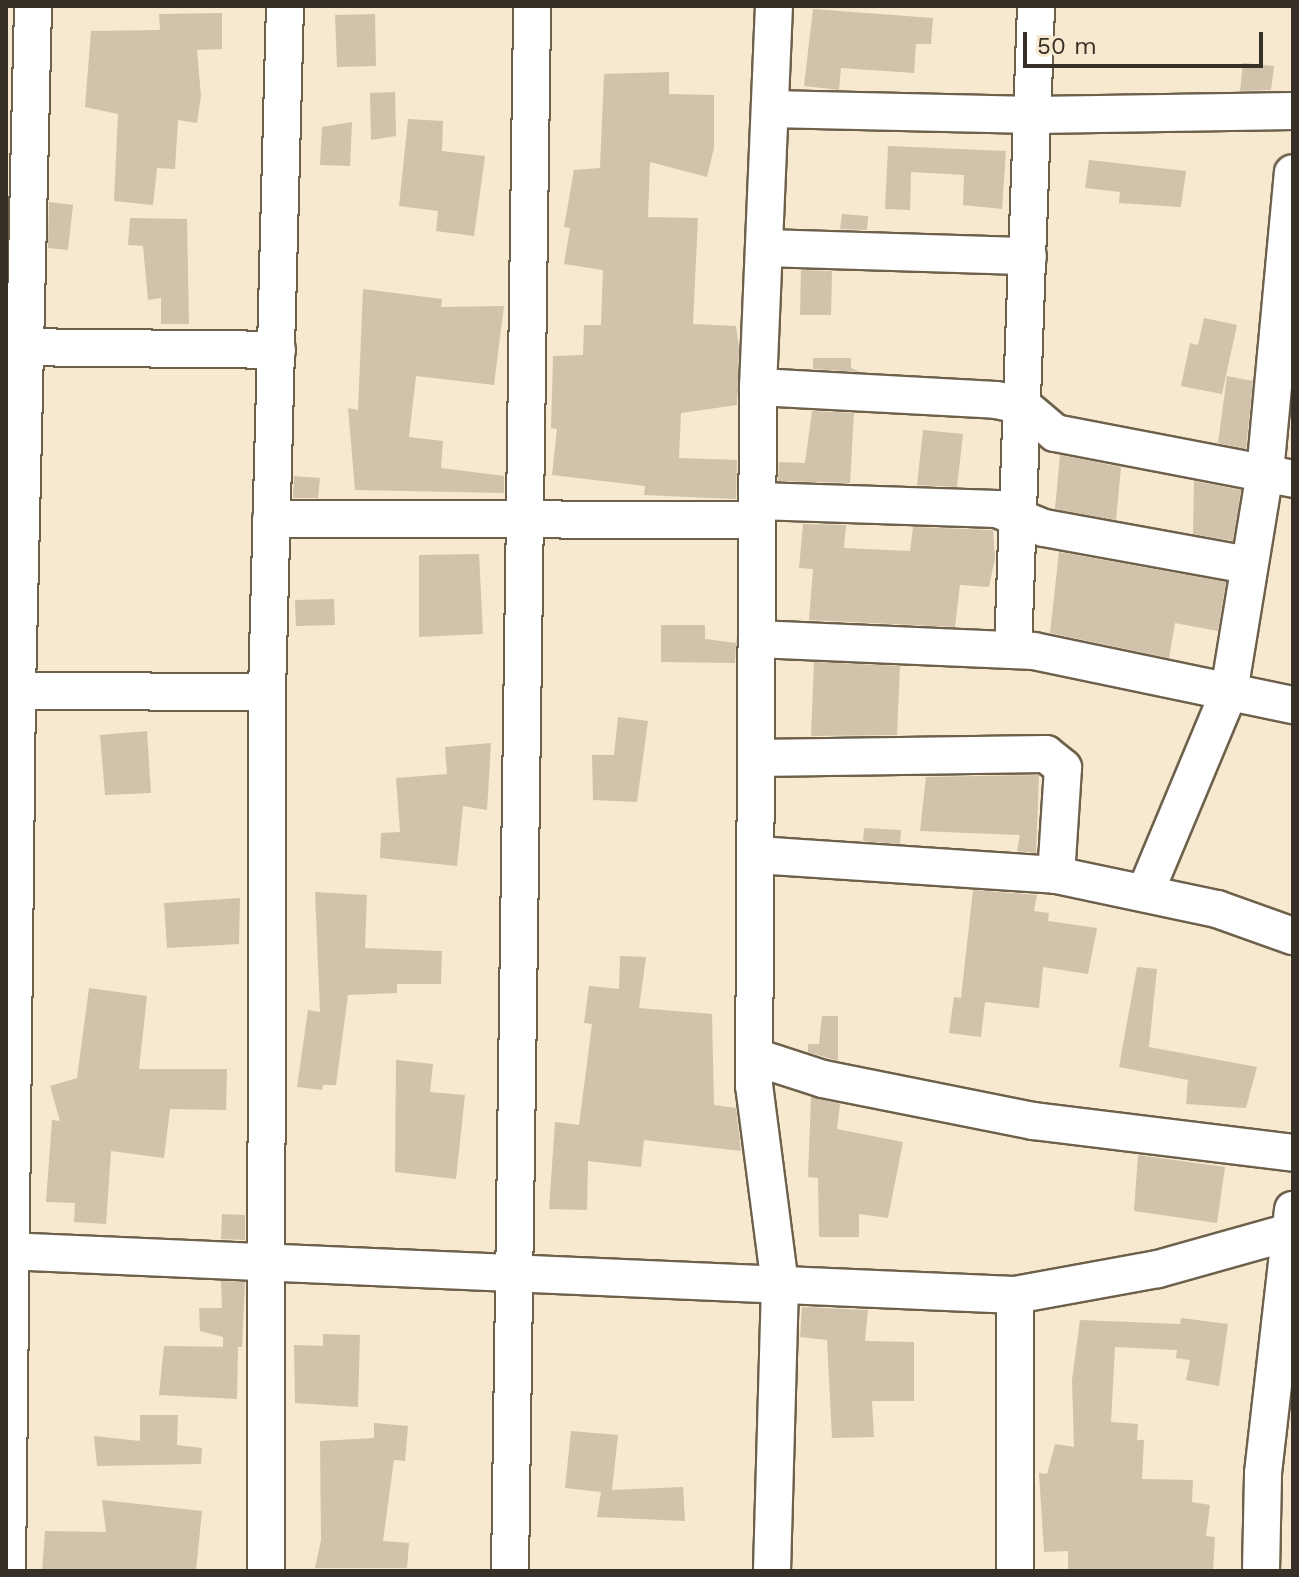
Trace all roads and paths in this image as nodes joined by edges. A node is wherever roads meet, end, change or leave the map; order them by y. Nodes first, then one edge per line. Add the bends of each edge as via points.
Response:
1 (33, 6) edge
2 (285, 6) edge
3 (532, 6) edge
4 (774, 6) edge
5 (1036, 6) edge
6 (770, 109) junction
7 (1293, 111) edge
8 (1034, 115) junction
9 (1293, 173) edge
10 (767, 248) junction
11 (1028, 256) junction
12 (17, 347) edge
13 (277, 350) junction
14 (758, 387) junction
15 (1022, 405) junction
16 (1279, 476) edge
17 (757, 510) junction
18 (1018, 514) junction
19 (271, 519) junction
20 (527, 522) junction
21 (1247, 565) junction
22 (757, 639) junction
23 (1013, 650) junction
24 (12, 690) edge
25 (267, 692) junction
26 (1229, 692) junction
27 (1293, 705) edge
28 (756, 758) junction
29 (756, 855) junction
30 (1056, 875) junction
31 (1145, 893) junction
32 (1293, 936) edge
33 (755, 1057) junction
34 (1293, 1153) edge
35 (1291, 1220) edge
36 (9, 1251) edge
37 (267, 1263) junction
38 (514, 1275) junction
39 (780, 1285) junction
40 (1015, 1295) junction
41 (1277, 1522) edge
42 (7, 1571) edge
43 (266, 1571) edge
44 (510, 1571) edge
45 (772, 1571) edge
46 (1015, 1571) edge
47 (1261, 1571) edge

1 - 12 street
2 - 13 street
3 - 20 street
4 - 6 street
5 - 8 street
6 - 8 street
6 - 10 street
7 - 8 street
8 - 11 street
9 - 16 street
10 - 11 street
10 - 14 street
11 - 15 street
12 - 13 street
12 - 24 street
13 - 19 street
14 - 15 street
14 - 17 street
15 - 16 street via 1055,433
15 - 18 street
16 - 21 street
17 - 18 street via 982,508
17 - 20 street
17 - 22 street
18 - 21 street via 1044,528
18 - 23 street
19 - 20 street
19 - 25 street
20 - 38 street
21 - 26 street
22 - 23 street
22 - 28 street
23 - 26 street
24 - 25 street
24 - 36 street
25 - 37 street
26 - 27 street
26 - 31 street
28 - 29 street
28 - 30 street via 1046,754 1063,768
29 - 30 street
29 - 33 street
30 - 31 street
31 - 32 street via 1217,909
33 - 34 street via 823,1079 1034,1121
33 - 39 street
35 - 40 street via 1158,1269
35 - 41 street
36 - 37 street
36 - 42 street
37 - 38 street
37 - 43 street
38 - 39 street
38 - 44 street
39 - 40 street
39 - 45 street
40 - 46 street
41 - 47 street

